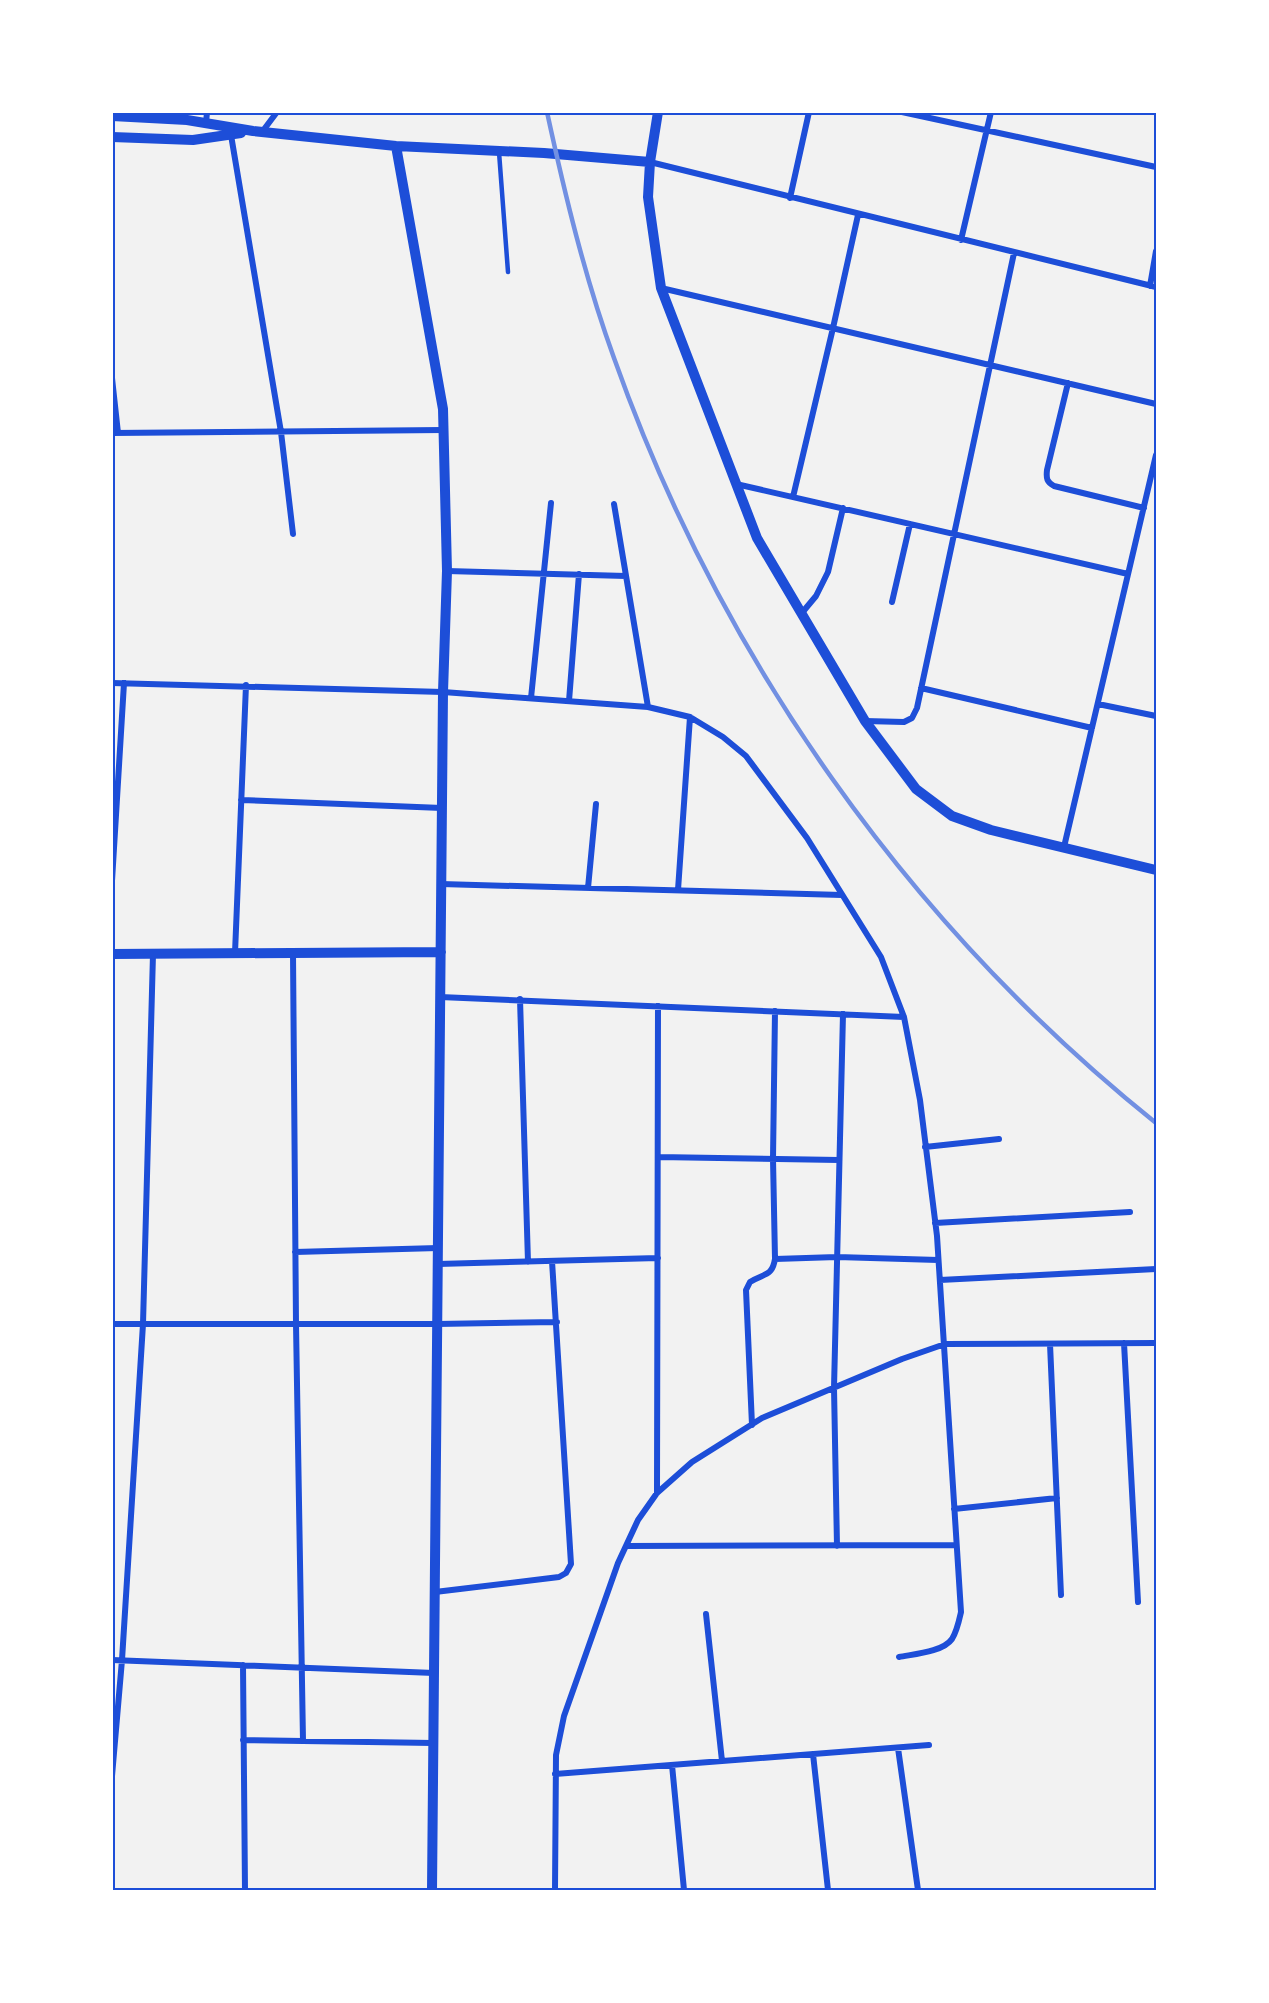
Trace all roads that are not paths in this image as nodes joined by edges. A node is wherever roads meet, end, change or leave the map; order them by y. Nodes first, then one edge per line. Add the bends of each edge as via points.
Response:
1 (277, 112) edge
2 (657, 112) edge
3 (809, 112) edge
4 (902, 112) edge
5 (991, 112) edge
6 (112, 116) edge
7 (206, 118) edge
8 (987, 130) junction
9 (258, 132) junction
10 (231, 135) junction
11 (112, 137) edge
12 (396, 146) junction
13 (499, 151) junction
14 (650, 162) junction
15 (1156, 167) edge
16 (790, 198) junction
17 (858, 215) junction
18 (961, 240) junction
19 (1156, 251) edge
20 (1014, 253) junction
21 (508, 272) dead end
22 (1153, 286) edge
23 (661, 288) junction
24 (833, 328) junction
25 (990, 365) junction
26 (112, 378) edge
27 (1068, 383) junction
28 (1156, 404) edge
29 (444, 430) junction
30 (281, 432) junction
31 (115, 433) edge
32 (1156, 455) edge
33 (736, 484) junction
34 (793, 497) junction
35 (551, 503) dead end
36 (614, 504) dead end
37 (843, 508) junction
38 (1144, 508) junction
39 (910, 524) junction
40 (293, 534) dead end
41 (954, 534) junction
42 (447, 571) junction
43 (544, 572) junction
44 (579, 574) junction
45 (1128, 574) junction
46 (626, 576) junction
47 (892, 602) dead end
48 (801, 614) junction
49 (112, 682) edge
50 (124, 683) junction
51 (246, 685) junction
52 (921, 688) junction
53 (443, 692) junction
54 (531, 698) junction
55 (569, 701) junction
56 (1098, 704) junction
57 (648, 707) junction
58 (1156, 716) edge
59 (690, 717) junction
60 (865, 721) junction
61 (1092, 728) junction
62 (241, 800) junction
63 (596, 804) dead end
64 (442, 808) junction
65 (1064, 847) junction
66 (1156, 870) edge
67 (112, 881) edge
68 (441, 884) junction
69 (588, 888) junction
70 (678, 890) junction
71 (842, 895) junction
72 (441, 952) junction
73 (235, 953) junction
74 (293, 953) junction
75 (112, 954) edge
76 (153, 954) junction
77 (440, 997) junction
78 (520, 999) junction
79 (658, 1006) junction
80 (775, 1011) junction
81 (843, 1014) junction
82 (904, 1017) junction
83 (999, 1139) dead end
84 (926, 1147) junction
85 (658, 1157) junction
86 (773, 1159) junction
87 (839, 1160) junction
88 (1130, 1212) dead end
89 (935, 1223) junction
90 (438, 1248) junction
91 (295, 1252) junction
92 (837, 1257) junction
93 (658, 1258) junction
94 (775, 1259) junction
95 (938, 1260) junction
96 (552, 1261) junction
97 (528, 1262) junction
98 (438, 1264) junction
99 (1156, 1269) edge
100 (940, 1280) junction
101 (557, 1322) junction
102 (112, 1324) edge
103 (143, 1324) junction
104 (296, 1324) junction
105 (437, 1324) junction
106 (1124, 1343) junction
107 (1156, 1343) edge
108 (945, 1344) junction
109 (1050, 1344) junction
110 (834, 1388) junction
111 (752, 1425) junction
112 (657, 1493) junction
113 (1057, 1498) junction
114 (954, 1509) junction
115 (956, 1545) junction
116 (626, 1546) junction
117 (837, 1546) junction
118 (435, 1592) junction
119 (1061, 1595) dead end
120 (1138, 1602) dead end
121 (706, 1614) dead end
122 (899, 1657) dead end
123 (112, 1659) edge
124 (122, 1660) junction
125 (243, 1665) junction
126 (300, 1668) junction
127 (434, 1674) junction
128 (243, 1740) junction
129 (303, 1741) junction
130 (433, 1743) junction
131 (929, 1745) dead end
132 (898, 1748) junction
133 (813, 1754) junction
134 (722, 1761) junction
135 (672, 1765) junction
136 (555, 1774) junction
137 (112, 1776) edge
138 (245, 1890) edge
139 (432, 1890) edge
140 (555, 1890) edge
141 (684, 1890) edge
142 (828, 1890) edge
143 (918, 1890) edge

1 - 9 street
2 - 14 street
3 - 16 street
4 - 8 street
5 - 8 street
6 - 7 street
7 - 9 street
8 - 15 street
8 - 18 street
9 - 10 street
9 - 12 street
10 - 11 street via 193,140
10 - 30 street
12 - 13 street
12 - 29 street
13 - 14 street
13 - 21 lane
14 - 16 street
14 - 23 street via 648,197
16 - 17 street
17 - 18 street
17 - 24 street
18 - 20 street
19 - 22 street
20 - 22 street
20 - 25 street
23 - 24 street
23 - 33 street
24 - 25 street
24 - 34 street
25 - 27 street
25 - 41 street
26 - 31 street
27 - 28 street
27 - 38 street via 1047,470 1048,482
29 - 30 street
29 - 42 street
30 - 31 street
30 - 40 street
32 - 38 street
33 - 34 street
33 - 48 street via 757,538
34 - 37 street
35 - 43 street
36 - 46 street
37 - 39 street
37 - 48 street via 828,572
38 - 45 street
39 - 41 street
39 - 47 street
41 - 45 street
41 - 52 street
42 - 43 street
42 - 53 street
43 - 44 street
43 - 54 street
44 - 46 street
44 - 55 street
45 - 56 street
46 - 57 street
48 - 60 street
49 - 50 street
50 - 51 street
50 - 67 street
51 - 53 street
51 - 62 street
52 - 60 street via 912,718 904,722
52 - 61 street
53 - 54 street
53 - 64 street
54 - 55 street
55 - 57 street
56 - 58 street
56 - 61 street
57 - 59 street
59 - 70 street
59 - 71 street via 746,756 807,838
60 - 65 street via 916,789 952,816 991,830
61 - 65 street
62 - 64 street
62 - 73 street
63 - 69 street
64 - 68 street
65 - 66 street
68 - 69 street
68 - 72 street
69 - 70 street
70 - 71 street
71 - 82 street via 881,957
72 - 74 street
72 - 77 street
73 - 74 street
73 - 76 street
74 - 91 street
75 - 76 street
76 - 103 street
77 - 78 street
77 - 90 street
78 - 79 street
78 - 97 street
79 - 80 street
79 - 85 street
80 - 81 street
80 - 86 street
81 - 82 street
81 - 87 street
82 - 84 street
83 - 84 street
84 - 89 street
85 - 86 street
85 - 93 street
86 - 87 street
86 - 94 street
87 - 92 street
88 - 89 street
89 - 95 street
90 - 91 street
90 - 98 street
91 - 104 street
92 - 94 street
92 - 95 street
92 - 110 street
93 - 96 street
93 - 112 street
94 - 111 street via 774,1269 750,1282 747,1290
95 - 100 street
96 - 97 street
96 - 101 street
97 - 98 street
98 - 105 street
99 - 100 street
100 - 108 street
101 - 105 street
101 - 118 street via 571,1564 559,1577
102 - 103 street
103 - 104 street
103 - 124 street
104 - 105 street
104 - 126 street
105 - 118 street
106 - 107 street
106 - 109 street
106 - 120 street
108 - 109 street
108 - 110 street
108 - 114 street
109 - 113 street
110 - 111 street
110 - 117 street
111 - 112 street via 692,1462
112 - 116 street
113 - 114 street
113 - 119 street
114 - 115 street
115 - 117 street
115 - 122 street via 961,1612 956,1633 950,1642 932,1651
116 - 117 street
116 - 136 street via 564,1716
118 - 127 street
121 - 134 street
123 - 124 street
124 - 125 street
124 - 137 street
125 - 126 street
125 - 128 street
126 - 127 street
126 - 129 street
127 - 130 street
128 - 129 street
128 - 138 street
129 - 130 street
130 - 139 street
131 - 132 street
132 - 133 street
132 - 143 street
133 - 134 street
133 - 142 street
134 - 135 street
135 - 136 street
135 - 141 street
136 - 140 street

